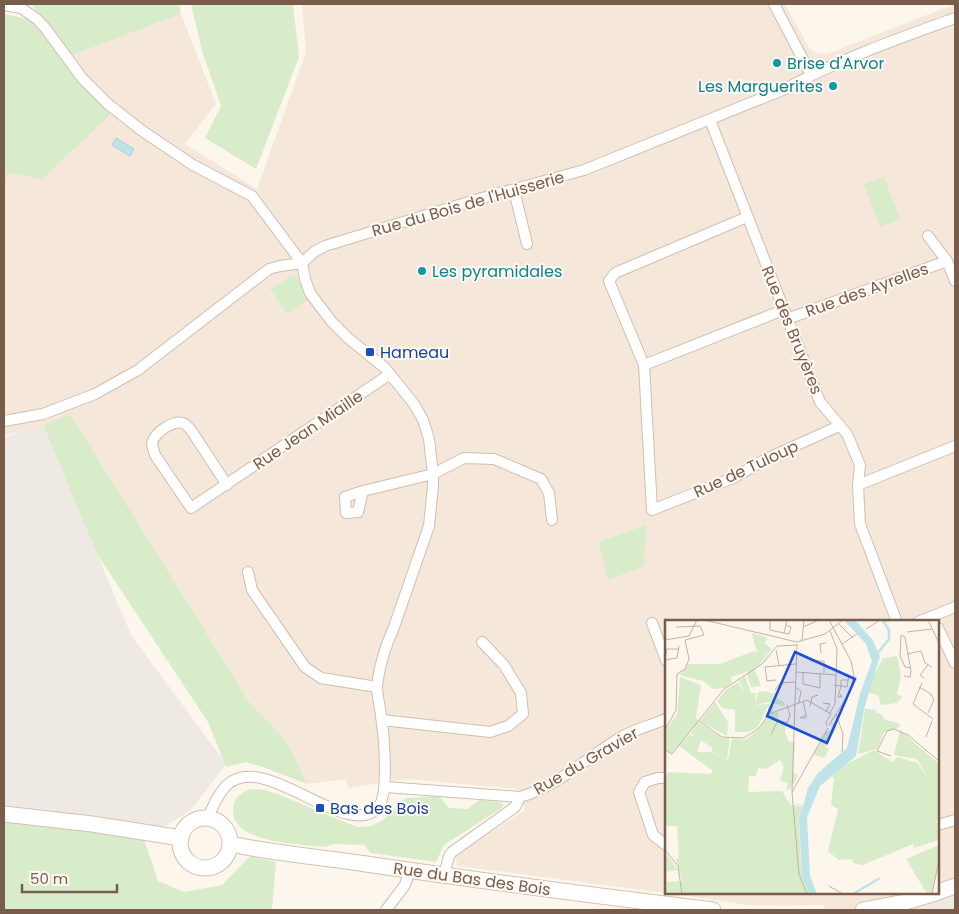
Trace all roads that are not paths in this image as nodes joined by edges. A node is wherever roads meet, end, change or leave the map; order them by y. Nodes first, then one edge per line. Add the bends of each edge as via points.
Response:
1 (774, 4) edge
2 (4, 5) edge
3 (955, 18) edge
4 (817, 72) junction
5 (710, 120) junction
6 (514, 190) junction
7 (747, 217) junction
8 (928, 236) dead end
9 (527, 244) dead end
10 (947, 261) junction
11 (302, 263) junction
12 (955, 281) edge
13 (785, 315) junction
14 (644, 365) junction
15 (390, 374) junction
16 (4, 421) edge
17 (839, 426) junction
18 (955, 446) edge
19 (434, 474) junction
20 (227, 485) junction
21 (858, 486) junction
22 (363, 491) dead end
23 (552, 520) dead end
24 (248, 572) dead end
25 (955, 607) edge
26 (933, 619) edge
27 (896, 620) edge
28 (652, 623) dead end
29 (939, 630) edge
30 (482, 642) dead end
31 (665, 657) edge
32 (955, 663) edge
33 (377, 687) junction
34 (665, 719) edge
35 (382, 720) junction
36 (665, 778) edge
37 (385, 787) junction
38 (520, 797) junction
39 (4, 814) edge
40 (208, 818) junction
41 (955, 820) edge
42 (939, 826) edge
43 (180, 838) junction
44 (231, 844) junction
45 (665, 844) edge
46 (410, 870) junction
47 (444, 875) junction
48 (955, 886) edge
49 (939, 891) edge
50 (931, 894) edge
51 (386, 910) edge
52 (713, 910) edge
53 (863, 910) edge

1 - 4 street via 808,69
2 - 11 street via 21,8 36,18 82,78 141,130 193,164 252,196
3 - 4 street, Rue du Bois de l'Huisserie
4 - 5 street, Rue du Bois de l'Huisserie via 786,89
5 - 6 street, Rue du Bois de l'Huisserie via 584,170
5 - 7 street, Rue des Bruyères
6 - 9 street
6 - 11 street, Rue du Bois de l'Huisserie via 325,246
7 - 13 street, Rue des Bruyères
7 - 14 street via 615,273 609,281
8 - 10 street, Rue des Ayrelles
10 - 12 street, Rue des Ayrelles
10 - 13 street, Rue des Ayrelles
11 - 15 street via 310,293 332,322
11 - 16 street, Rue du Bois de l'Huisserie via 269,269 138,370 95,394 43,414
13 - 14 street, Rue des Ayrelles
13 - 17 street, Rue des Bruyères via 820,402
14 - 17 street, Rue de Tuloup via 652,510 733,478 768,458
15 - 19 street via 423,420
15 - 20 street, Rue Jean Miaille
17 - 21 street, Rue des Bruyères via 847,434 860,465
18 - 21 street
19 - 22 street
19 - 23 street via 464,458 494,459 541,479 549,492
19 - 33 street via 429,526 388,640
20 - 20 street, Rue Jean Miaille via 191,508 155,455 154,438 175,422 184,424
21 - 27 street, Rue des Bruyères via 860,524
24 - 33 street via 252,590 305,667 321,678
25 - 26 street
28 - 31 street
29 - 32 street
30 - 35 street via 504,665 520,694 523,714 508,726 490,732
33 - 35 street
34 - 38 street, Rue du Gravier via 625,735 548,785
35 - 37 street
36 - 45 street via 645,782 640,792 653,836
37 - 38 street, Rue du Gravier
37 - 40 street via 377,808 368,814 351,816 277,783 249,777 228,784 217,797
38 - 47 street via 515,807 452,852
39 - 43 street
40 - 43 street via 200,818 187,825
40 - 44 street via 222,824
41 - 42 street
43 - 44 street via 180,846 188,861 202,868 219,865 225,860
44 - 46 street, Rue du Bas des Bois
46 - 47 street, Rue du Bas des Bois
46 - 51 street via 405,885
47 - 52 street, Rue du Bas des Bois
48 - 49 street
50 - 53 street

